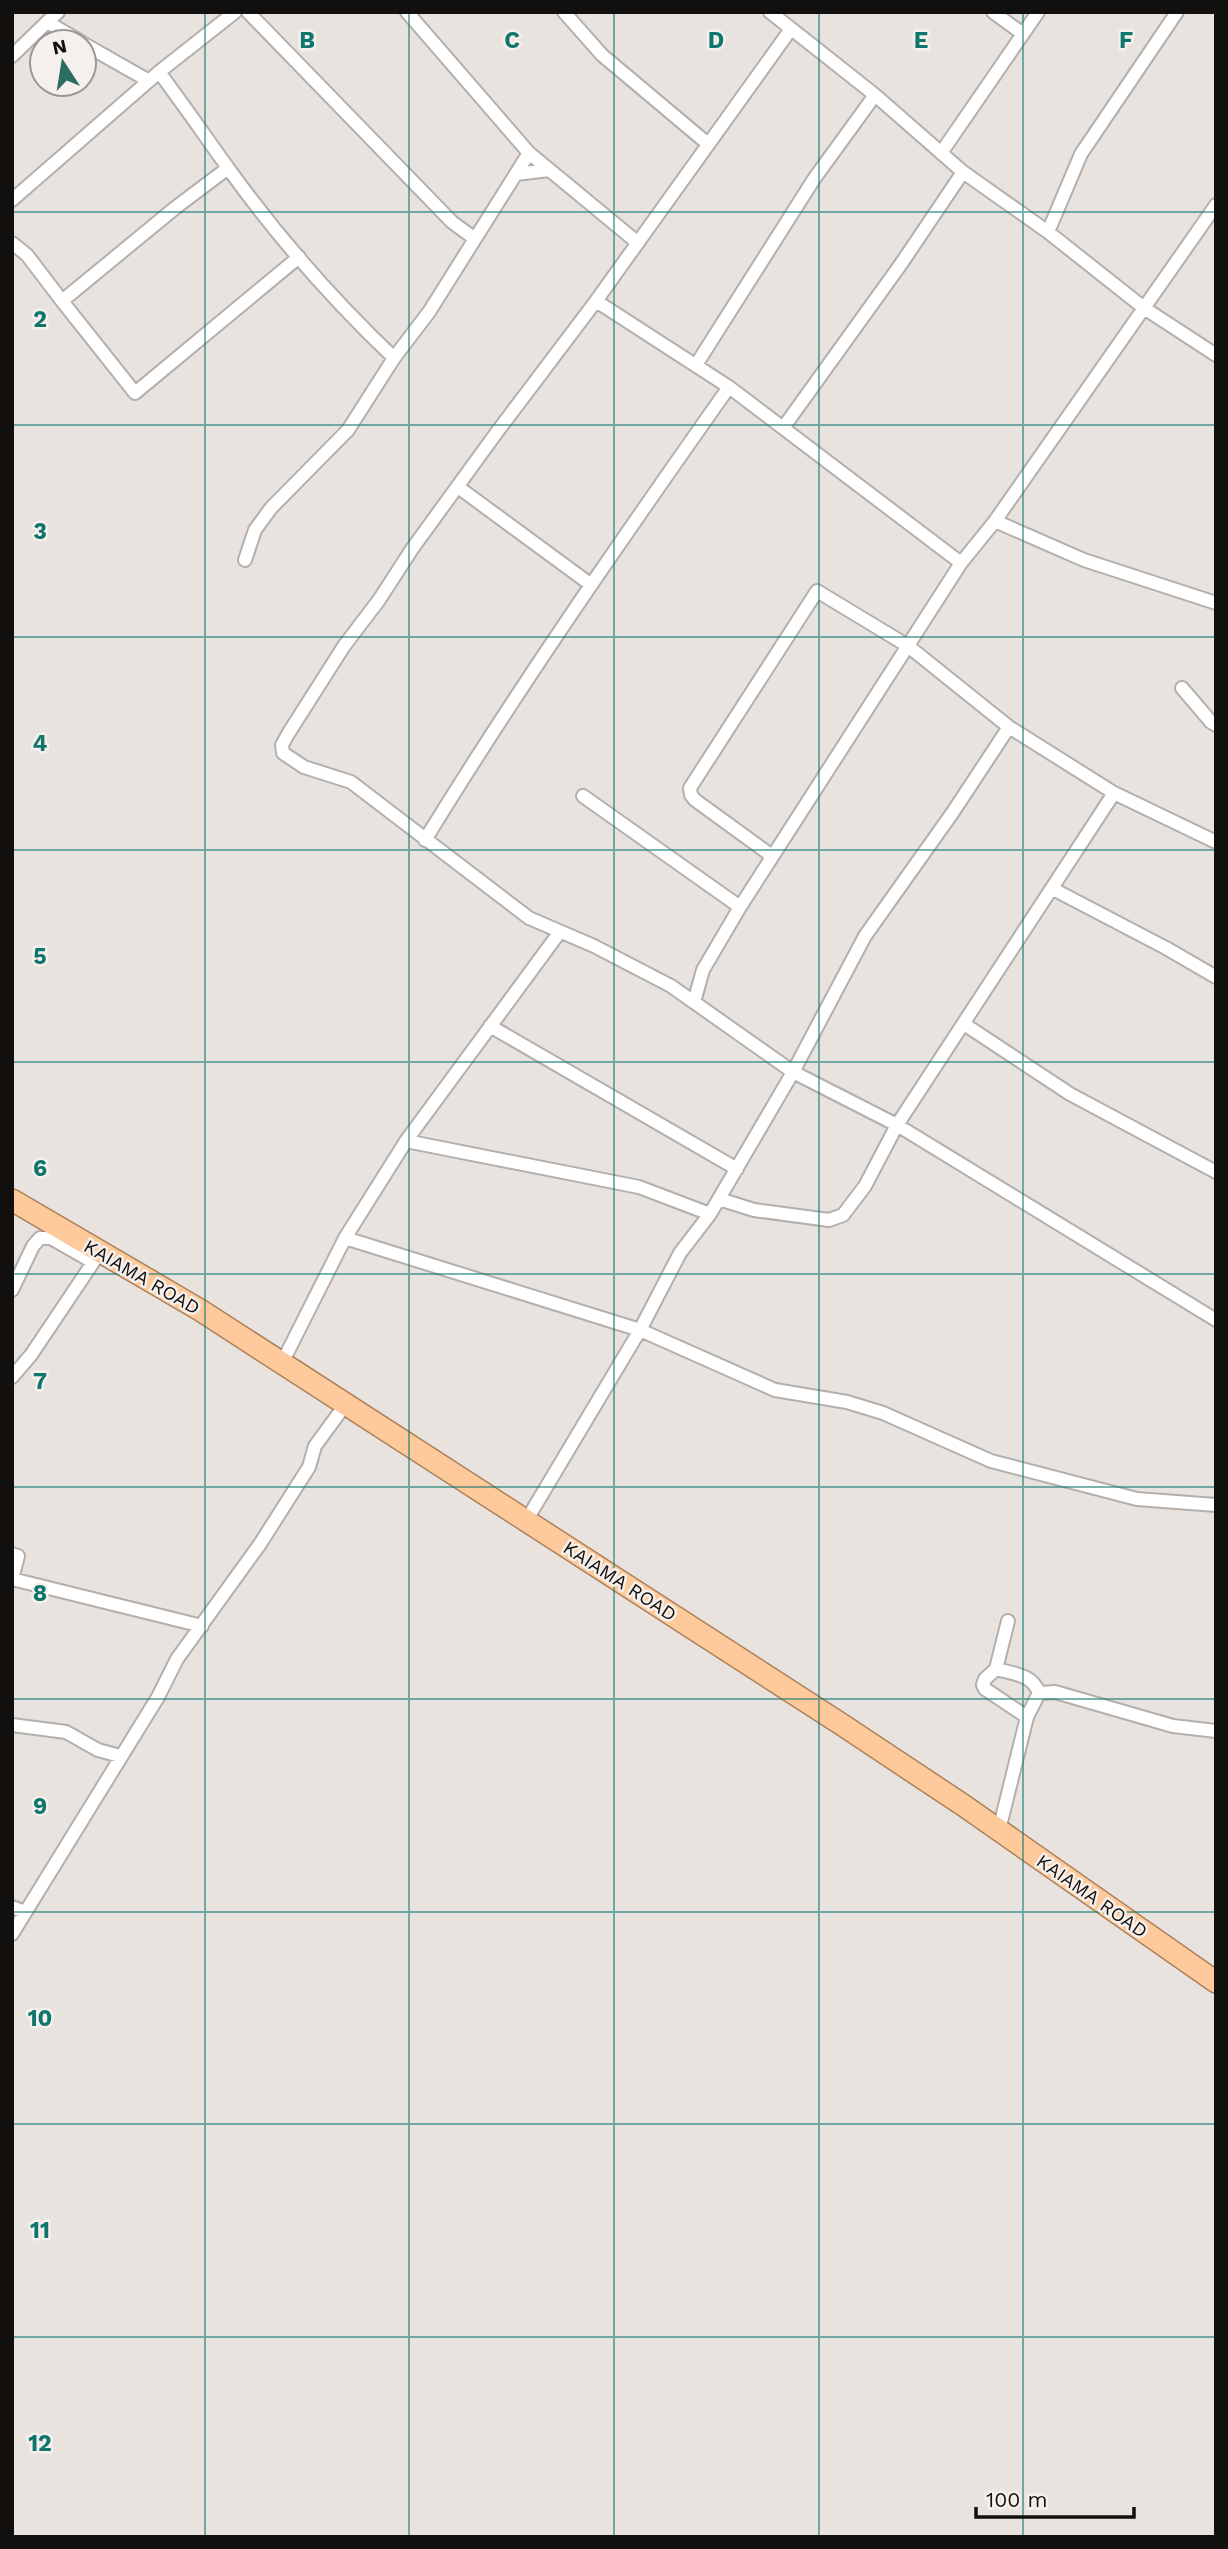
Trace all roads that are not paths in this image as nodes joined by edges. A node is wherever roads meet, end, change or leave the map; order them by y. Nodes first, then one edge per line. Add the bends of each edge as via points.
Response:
1 (58, 12) edge
2 (235, 12) edge
3 (248, 12) edge
4 (407, 12) edge
5 (564, 12) edge
6 (770, 12) edge
7 (993, 12) edge
8 (1038, 12) edge
9 (1177, 12) edge
10 (47, 23) junction
11 (56, 28) edge
12 (791, 29) junction
13 (1023, 34) junction
14 (98, 50) edge
15 (12, 55) edge
16 (154, 76) junction
17 (875, 95) junction
18 (708, 144) junction
19 (529, 153) junction
20 (941, 153) junction
21 (228, 168) junction
22 (549, 170) junction
23 (963, 172) junction
24 (516, 174) junction
25 (12, 200) edge
26 (1216, 205) edge
27 (1048, 233) junction
28 (475, 239) junction
29 (12, 243) edge
30 (638, 243) junction
31 (299, 257) junction
32 (62, 301) junction
33 (596, 301) junction
34 (1144, 308) junction
35 (1216, 355) edge
36 (394, 358) junction
37 (696, 365) junction
38 (729, 387) junction
39 (783, 428) junction
40 (458, 487) junction
41 (995, 521) junction
42 (244, 560) dead end
43 (961, 563) junction
44 (590, 584) junction
45 (1216, 603) edge
46 (908, 646) junction
47 (1182, 688) dead end
48 (1216, 725) edge
49 (1009, 726) junction
50 (1114, 793) junction
51 (583, 796) dead end
52 (425, 840) junction
53 (1216, 842) edge
54 (772, 856) junction
55 (1053, 889) junction
56 (740, 907) junction
57 (559, 933) junction
58 (1216, 977) edge
59 (694, 1002) junction
60 (964, 1024) junction
61 (490, 1026) junction
62 (793, 1072) junction
63 (897, 1125) junction
64 (406, 1141) junction
65 (737, 1169) junction
66 (1216, 1172) edge
67 (719, 1199) junction
68 (12, 1200) edge
69 (710, 1214) junction
70 (345, 1238) junction
71 (97, 1257) junction
72 (12, 1290) edge
73 (1216, 1320) edge
74 (640, 1330) junction
75 (282, 1363) junction
76 (15, 1370) edge
77 (345, 1405) junction
78 (1216, 1505) edge
79 (526, 1521) junction
80 (12, 1554) edge
81 (1008, 1621) dead end
82 (202, 1626) junction
83 (996, 1669) junction
84 (1039, 1693) junction
85 (1027, 1717) junction
86 (12, 1725) edge
87 (1216, 1731) edge
88 (120, 1756) junction
89 (999, 1830) junction
90 (12, 1907) edge
91 (25, 1912) junction
92 (12, 1934) edge
93 (1216, 1982) edge

1 - 10 street
2 - 16 street
3 - 28 street via 452,222
4 - 19 street
5 - 18 street via 602,55
6 - 12 street
7 - 13 street
8 - 13 street
9 - 27 street via 1081,154
10 - 11 street
10 - 15 street
12 - 17 street
12 - 18 street
13 - 20 street
14 - 16 street
16 - 21 street
16 - 25 street
17 - 20 street
17 - 37 street via 814,179
18 - 30 street
19 - 22 street
19 - 24 street
20 - 23 street
21 - 31 street
21 - 32 street
22 - 24 street
22 - 30 street
23 - 27 street
23 - 39 street
24 - 28 street
26 - 34 street
27 - 34 street
28 - 36 street
29 - 32 street via 27,255
30 - 33 street
31 - 32 street via 135,393
31 - 36 street
33 - 37 street
33 - 40 street
34 - 35 street
34 - 41 street
36 - 42 street via 348,429 271,508 255,530
37 - 38 street
38 - 39 street
38 - 44 street
39 - 43 street
40 - 44 street
40 - 52 street via 344,646 282,745 290,760 351,782
41 - 43 street
41 - 45 street via 1084,560
43 - 46 street
44 - 52 street
46 - 49 street
46 - 54 street
46 - 54 street via 817,591 694,778 690,788 695,800
47 - 48 street
49 - 50 street
49 - 62 street via 865,936
50 - 53 street
50 - 55 street
51 - 56 street
52 - 57 street via 529,918
54 - 56 street
55 - 58 street
55 - 60 street
56 - 59 street via 703,970
57 - 59 street via 594,946
57 - 61 street
59 - 62 street
60 - 63 street
60 - 66 street via 1070,1094
61 - 64 street
61 - 65 street
62 - 63 street
62 - 65 street
63 - 67 street via 865,1186 836,1219 768,1212
63 - 73 street
64 - 69 street via 639,1187
64 - 70 street
65 - 67 street
67 - 69 street
68 - 71 highway, KAIAMA ROAD
69 - 74 street via 680,1253
70 - 74 street
70 - 75 street
71 - 72 street via 40,1238
71 - 75 highway, KAIAMA ROAD via 200,1310
71 - 76 street via 31,1355
74 - 78 street via 775,1390 883,1413 991,1461 1138,1499
74 - 79 street
75 - 77 highway, KAIAMA ROAD
77 - 79 highway, KAIAMA ROAD
77 - 82 street via 315,1446 309,1467 260,1544
79 - 89 highway, KAIAMA ROAD
80 - 82 street via 18,1556 12,1579
81 - 83 street
82 - 88 street via 177,1659
83 - 84 street via 1027,1677
83 - 85 street via 985,1679 985,1689
84 - 85 street
84 - 87 street via 1055,1692 1174,1726
85 - 89 street
86 - 88 street via 66,1732
88 - 91 street
89 - 93 highway, KAIAMA ROAD
90 - 91 street
91 - 92 street

